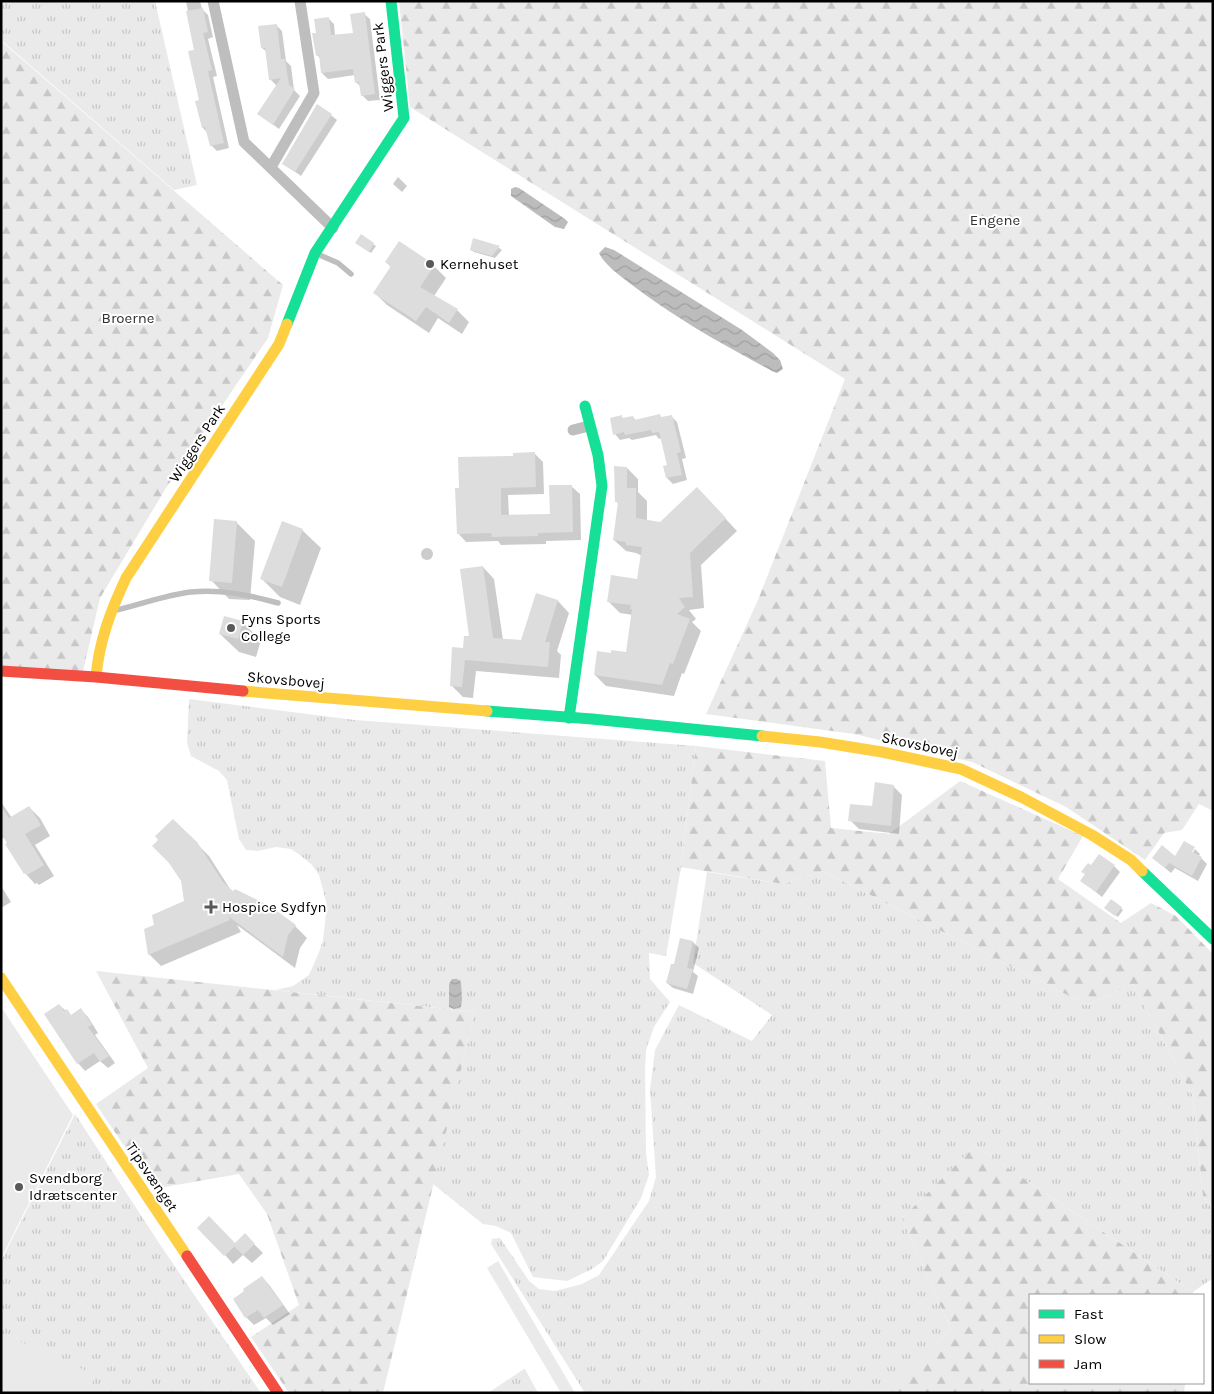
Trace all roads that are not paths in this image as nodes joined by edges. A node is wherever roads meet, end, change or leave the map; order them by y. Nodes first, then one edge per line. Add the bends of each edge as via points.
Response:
1 (213, 1) edge
2 (300, 1) edge
3 (391, 1) edge
4 (271, 167) junction
5 (333, 228) junction
6 (315, 253) junction
7 (351, 274) dead end
8 (585, 406) dead end
9 (590, 426) junction
10 (573, 430) dead end
11 (278, 603) dead end
12 (111, 611) junction
13 (1, 671) edge
14 (96, 677) junction
15 (569, 718) junction
16 (1213, 939) edge
17 (1, 978) edge
18 (278, 1393) edge

1 - 4 street via 244,142
2 - 4 street via 314,93
3 - 5 street, Wiggers Park via 404,118
4 - 5 street
5 - 6 street, Wiggers Park
6 - 7 lane via 338,263
6 - 12 street, Wiggers Park via 280,344 126,578
8 - 9 street
9 - 10 street
9 - 15 street via 602,486
11 - 12 lane via 240,594 190,592
12 - 14 street, Wiggers Park via 97,655
13 - 14 street, Skovsbovej
14 - 15 street, Skovsbovej
15 - 16 street, Skovsbovej via 820,742 961,769 1061,818 1131,860
17 - 18 street, Tipsvænget

